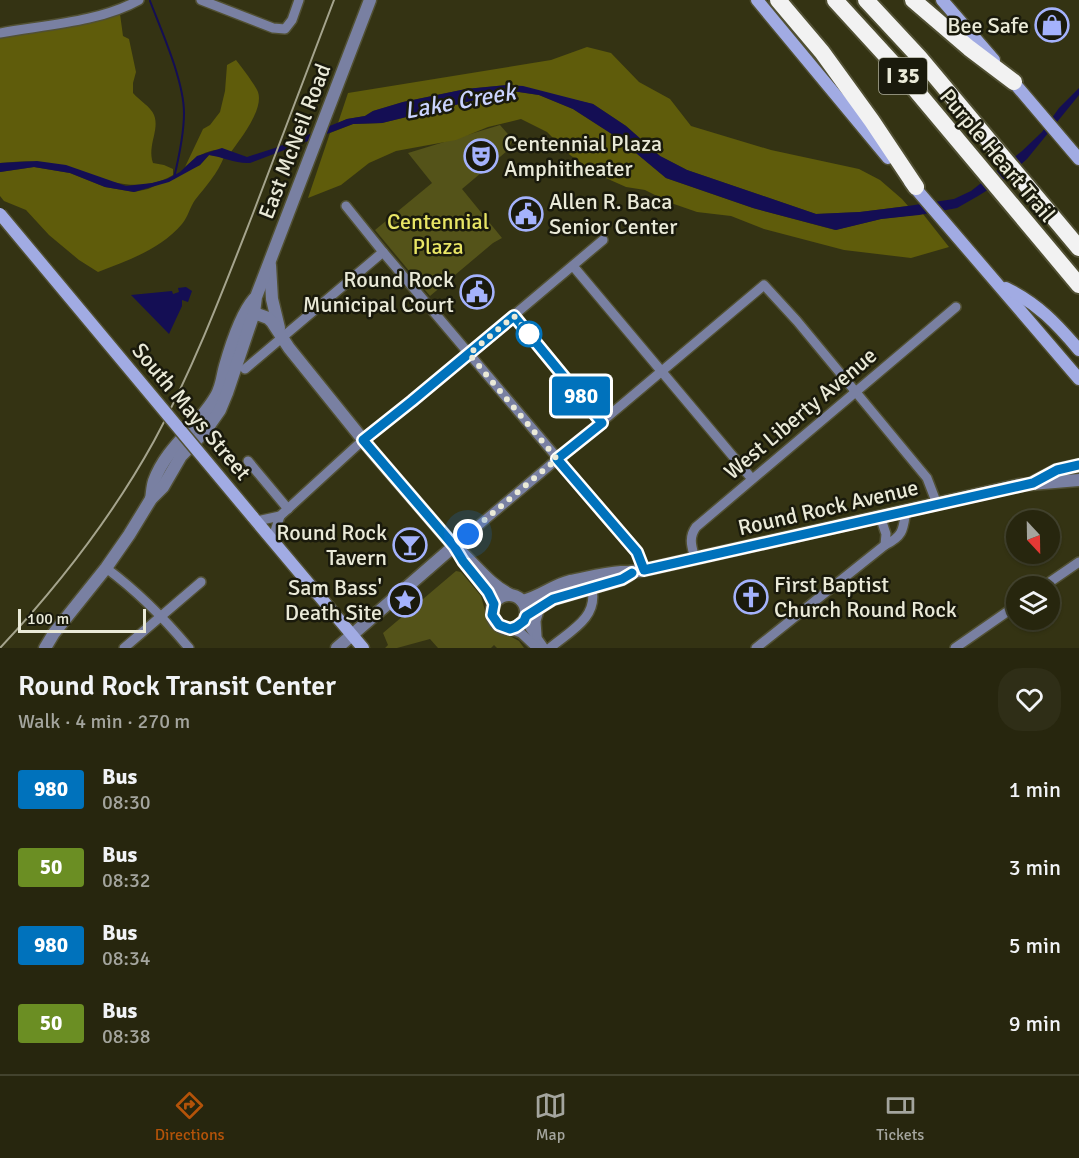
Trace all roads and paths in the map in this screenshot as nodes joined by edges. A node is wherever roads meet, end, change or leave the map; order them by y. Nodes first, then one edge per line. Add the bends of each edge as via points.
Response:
1 (139, 0) edge
2 (201, 0) edge
3 (299, 0) edge
4 (369, 0) edge
5 (757, 0) edge
6 (778, 0) edge
7 (835, 0) edge
8 (866, 0) edge
9 (913, 0) edge
10 (942, 0) edge
11 (0, 33) edge
12 (1014, 82) junction
13 (1079, 159) edge
14 (916, 187) junction
15 (346, 206) dead end
16 (0, 214) edge
17 (603, 240) dead end
18 (1079, 248) edge
19 (383, 252) junction
20 (270, 263) junction
21 (573, 266) junction
22 (1000, 284) junction
23 (1079, 285) edge
24 (256, 297) junction
25 (956, 307) dead end
26 (254, 312) junction
27 (282, 338) junction
28 (1079, 350) edge
29 (469, 354) junction
30 (245, 369) dead end
31 (663, 372) junction
32 (1079, 379) edge
33 (223, 380) junction
34 (856, 392) junction
35 (363, 440) junction
36 (557, 459) junction
37 (248, 461) dead end
38 (1079, 465) edge
39 (752, 479) junction
40 (1079, 480) edge
41 (1033, 483) junction
42 (151, 499) junction
43 (937, 504) junction
44 (288, 509) junction
45 (906, 510) junction
46 (280, 516) junction
47 (880, 516) junction
48 (254, 518) junction
49 (272, 540) junction
50 (885, 545) junction
51 (454, 546) junction
52 (695, 559) junction
53 (1079, 562) edge
54 (106, 568) junction
55 (638, 571) junction
56 (1059, 576) edge
57 (201, 582) dead end
58 (592, 588) junction
59 (508, 594) junction
60 (522, 601) junction
61 (494, 604) junction
62 (540, 607) junction
63 (1006, 613) edge
64 (161, 617) junction
65 (525, 617) junction
66 (510, 629) junction
67 (352, 635) junction
68 (537, 643) edge
69 (45, 648) edge
70 (124, 648) edge
71 (189, 648) edge
72 (337, 648) edge
73 (363, 648) edge
74 (544, 648) edge
75 (550, 648) edge
76 (756, 648) edge
77 (955, 648) edge

1 - 11 street via 100,15
2 - 3 street via 285,29
4 - 20 street, East McNeil Road
5 - 14 main road
6 - 14 highway via 873,121
7 - 23 highway, Purple Heart Trail / I 35 via 899,70
8 - 18 highway, Purple Heart Trail / I 35 via 919,57
9 - 12 highway
10 - 12 main road
12 - 13 main road
14 - 22 main road
15 - 19 street
16 - 48 main road, South Mays Street, bridge
17 - 21 street
19 - 27 street
19 - 29 street
20 - 24 street, East McNeil Road
20 - 27 street via 272,299
21 - 29 street
21 - 31 street
22 - 28 main road via 1046,313
22 - 32 main road
24 - 26 street, East McNeil Road
24 - 33 street, East McNeil Road via 247,308
25 - 34 street, West Liberty Avenue
26 - 27 street
26 - 33 street
26 - 42 street, East McNeil Road via 220,410
27 - 30 street
27 - 35 street
29 - 35 street
29 - 36 street
31 - 34 street via 764,285
31 - 36 street
31 - 39 street
33 - 42 street, East McNeil Road via 204,414 174,447 154,481
34 - 39 street, West Liberty Avenue
34 - 43 street via 927,478
35 - 44 street
35 - 51 street
36 - 51 street
36 - 55 street via 637,552
37 - 44 street
38 - 41 street, Round Rock Avenue via 1057,470
39 - 52 street, West Liberty Avenue via 696,527 690,541
40 - 41 street, Round Rock Avenue
41 - 43 street, Round Rock Avenue
42 - 54 street, East McNeil Road
43 - 45 street, Round Rock Avenue
44 - 46 street
45 - 47 street, Round Rock Avenue
45 - 50 street via 902,533
46 - 48 street
46 - 49 street
47 - 50 street
47 - 52 street, Round Rock Avenue
48 - 49 main road, South Mays Street
49 - 67 main road, South Mays Street
50 - 76 street
51 - 59 street via 495,588
51 - 61 street
51 - 67 street
52 - 55 street, Round Rock Avenue
53 - 56 street
54 - 64 street via 131,586
54 - 69 street, East McNeil Road
55 - 58 street, Round Rock Avenue
55 - 60 street, Round Rock Avenue via 569,582
57 - 64 street
58 - 62 street, Round Rock Avenue via 560,596
58 - 75 street via 594,604 588,615
59 - 60 street
59 - 61 street
60 - 65 street
61 - 66 street via 495,621
62 - 65 street, Round Rock Avenue
62 - 68 street via 535,626
63 - 77 street
64 - 70 street
64 - 71 street
65 - 66 street
65 - 68 street
66 - 68 street
67 - 72 street
67 - 73 main road, South Mays Street
68 - 74 street

